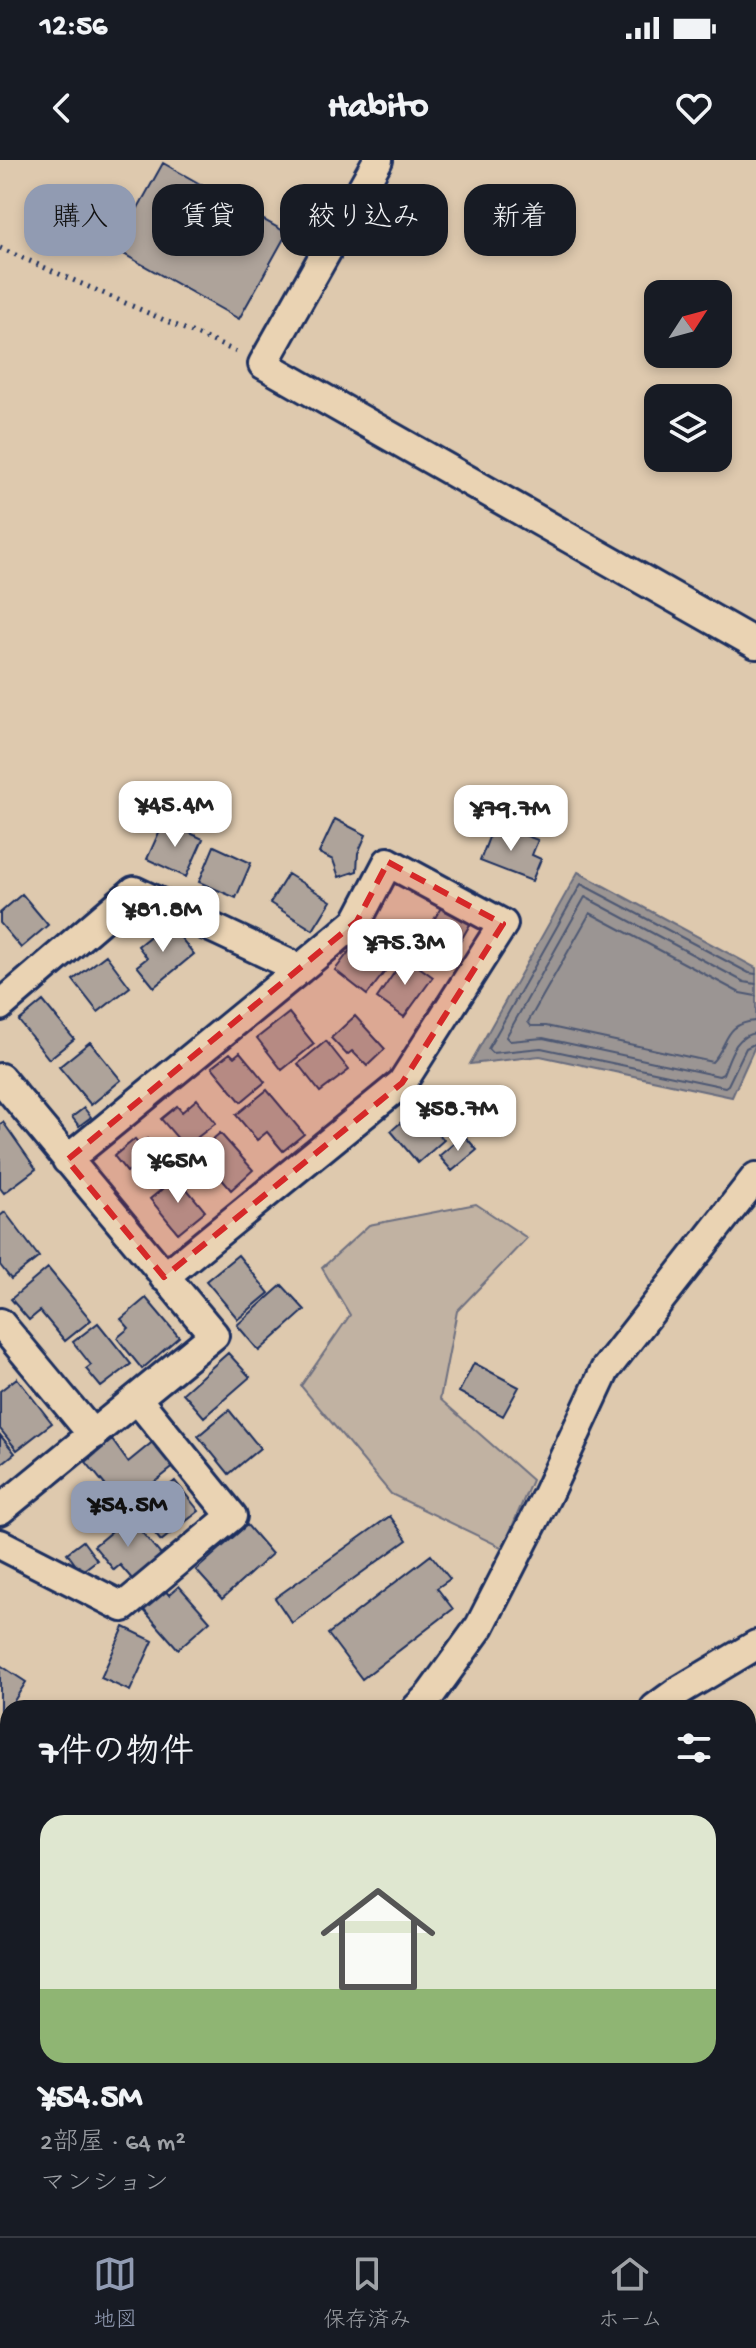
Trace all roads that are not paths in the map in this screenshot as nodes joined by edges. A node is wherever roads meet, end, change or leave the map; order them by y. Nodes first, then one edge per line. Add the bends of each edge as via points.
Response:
1 (378, 160) edge
2 (756, 644) edge
3 (300, 969) junction
4 (0, 1006) edge
5 (0, 1078) edge
6 (67, 1160) junction
7 (756, 1177) edge
8 (164, 1277) junction
9 (0, 1323) edge
10 (137, 1399) junction
11 (93, 1435) junction
12 (0, 1510) edge
13 (0, 1544) edge
14 (756, 1645) edge
15 (425, 1700) edge
16 (666, 1700) edge

1 - 2 street via 263,364
3 - 4 street via 134,891
3 - 6 street
3 - 8 street via 357,921 388,862 503,924 402,1083
5 - 6 street
6 - 8 street
7 - 15 street via 605,1370 480,1626
8 - 10 street via 214,1335
9 - 11 street
10 - 11 street
10 - 13 street via 232,1516 123,1607
11 - 12 street
14 - 16 street

